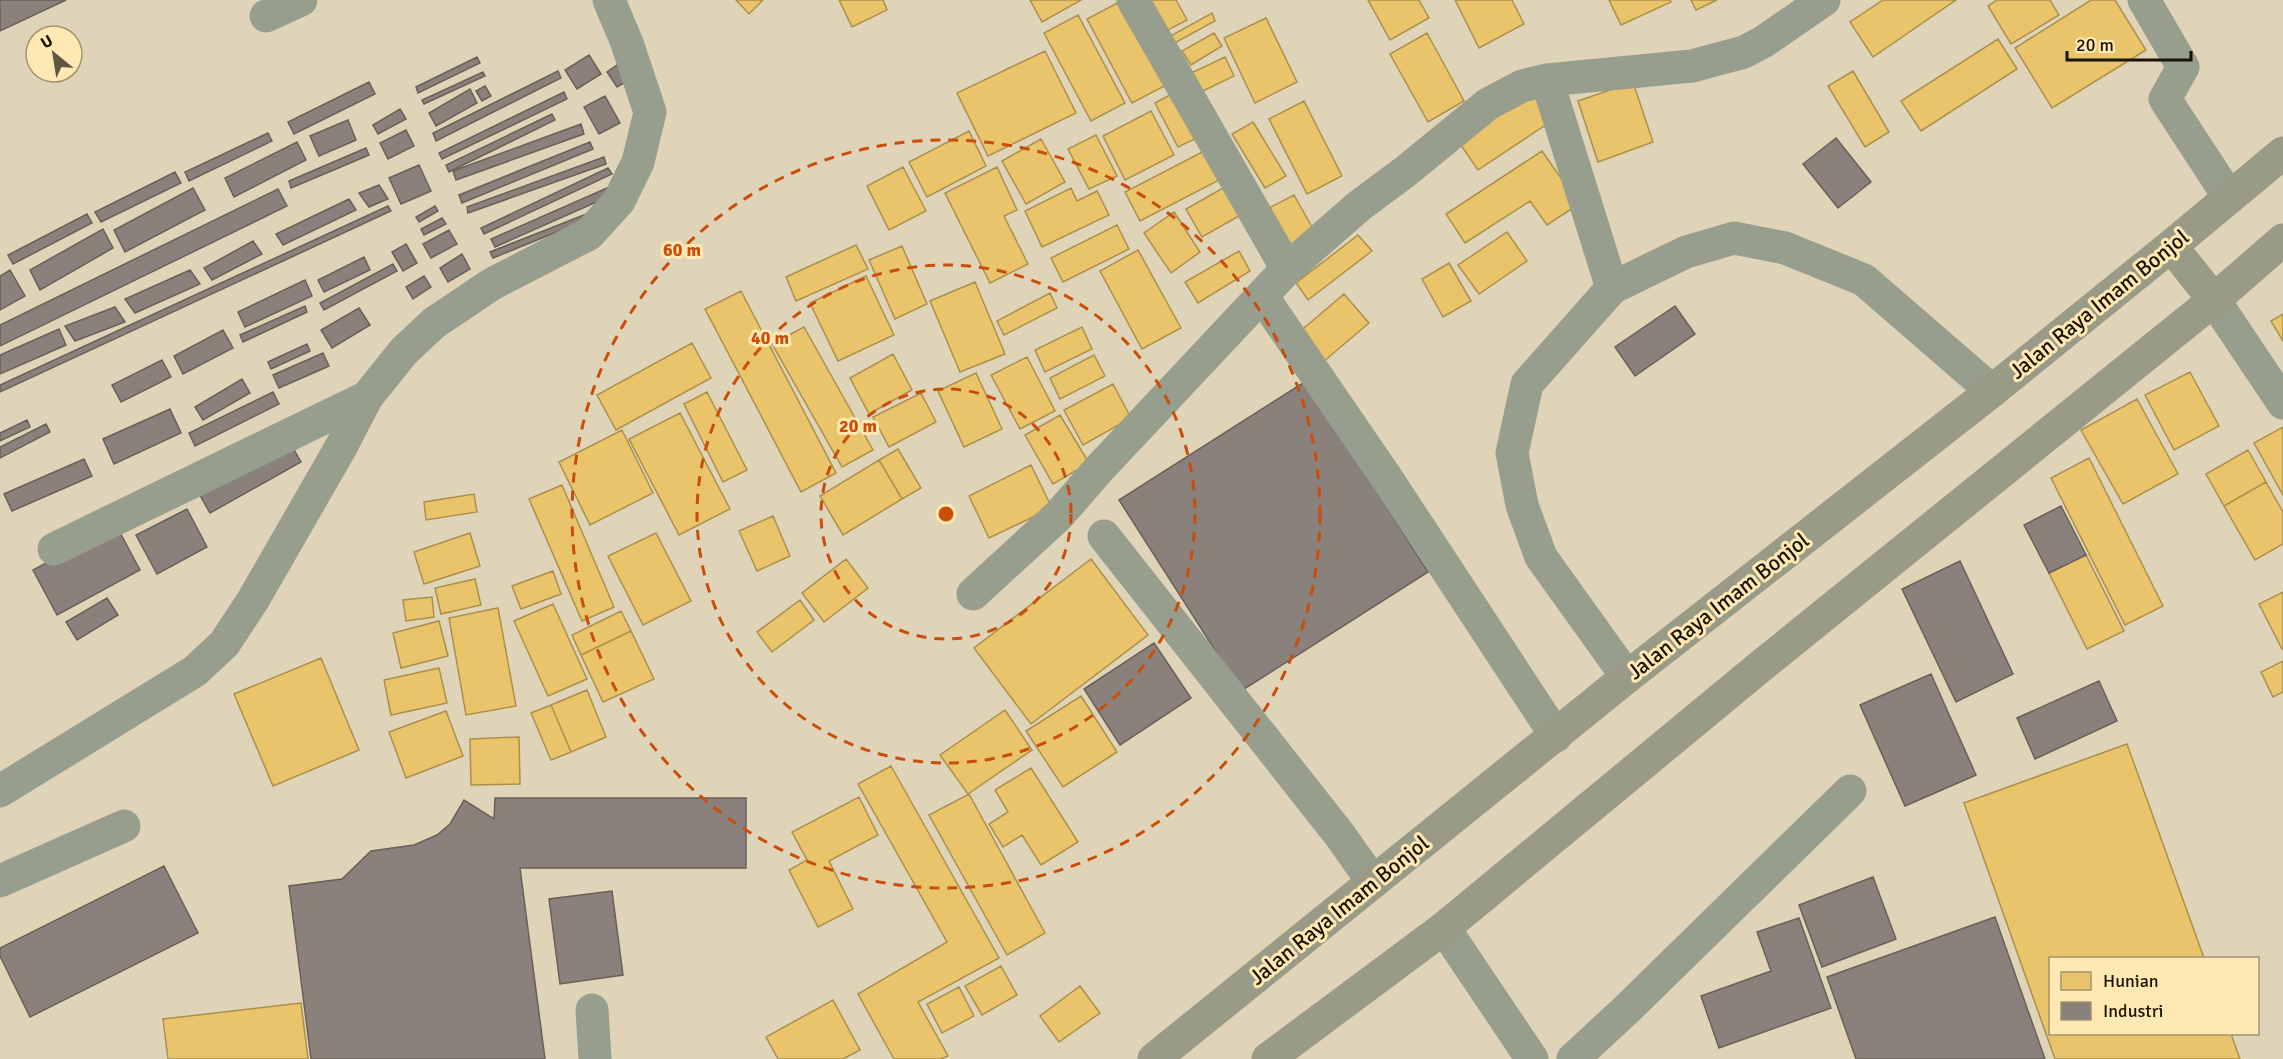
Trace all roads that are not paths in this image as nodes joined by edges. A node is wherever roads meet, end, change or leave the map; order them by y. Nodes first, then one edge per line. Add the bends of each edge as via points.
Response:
1 (302, 0) edge
2 (609, 0) edge
3 (1133, 0) edge
4 (1824, 0) edge
5 (2144, 0) edge
6 (266, 16) dead end
7 (1547, 80) junction
8 (2283, 153) edge
9 (2229, 197) junction
10 (2283, 240) edge
11 (2172, 246) junction
12 (1287, 269) junction
13 (1612, 288) junction
14 (1262, 296) junction
15 (2214, 300) junction
16 (1992, 390) junction
17 (367, 397) junction
18 (2283, 403) edge
19 (1104, 536) dead end
20 (54, 549) dead end
21 (973, 594) dead end
22 (1628, 677) junction
23 (1556, 736) junction
24 (0, 791) edge
25 (1850, 791) dead end
26 (124, 826) dead end
27 (0, 881) edge
28 (1373, 882) junction
29 (1444, 928) junction
30 (592, 1011) dead end
31 (595, 1059) edge
32 (1154, 1059) edge
33 (1268, 1059) edge
34 (1532, 1059) edge
35 (1573, 1059) edge

1 - 6 street
2 - 17 street via 650,112 638,162 619,201 589,234 492,284 435,323 404,351
3 - 12 street
4 - 7 street via 1744,52 1692,66
5 - 9 street via 2183,68 2164,99
7 - 12 street via 1522,86 1488,104 1359,206
7 - 13 street
8 - 9 highway, Jalan Raya Imam Bonjol
9 - 11 highway, Jalan Raya Imam Bonjol
10 - 15 highway
11 - 15 highway
11 - 16 highway, Jalan Raya Imam Bonjol
12 - 14 street
13 - 16 street via 1686,252 1734,238 1785,248 1864,280
13 - 22 street via 1527,384 1512,453 1522,505 1541,557
14 - 21 street via 1059,515
14 - 23 street
15 - 18 street
15 - 29 highway
16 - 22 highway, Jalan Raya Imam Bonjol
17 - 20 street
17 - 24 street via 259,590 224,644 195,671
19 - 28 street
22 - 23 highway, Jalan Raya Imam Bonjol
23 - 28 highway, Jalan Raya Imam Bonjol
25 - 35 street
26 - 27 street
28 - 32 highway, Jalan Raya Imam Bonjol
29 - 33 highway
29 - 34 street
30 - 31 street

